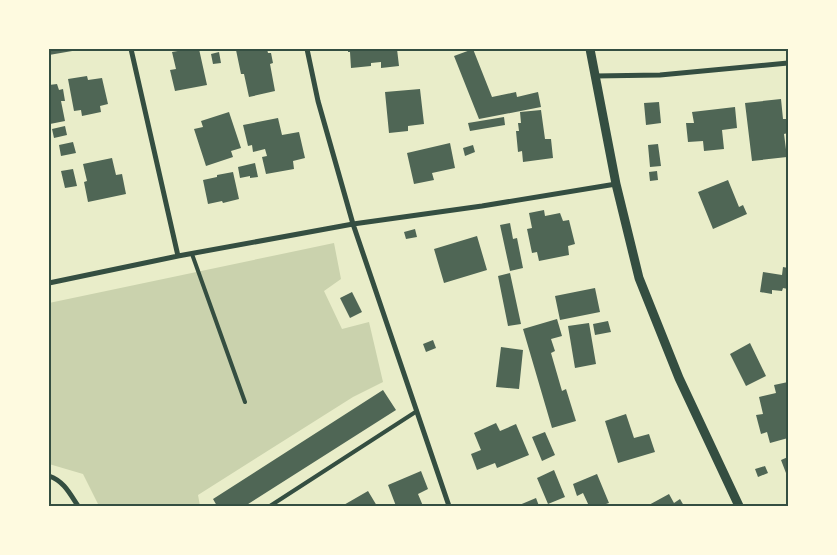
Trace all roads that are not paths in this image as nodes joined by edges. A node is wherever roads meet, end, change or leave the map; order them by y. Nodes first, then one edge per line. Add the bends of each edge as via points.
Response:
1 (131, 49) edge
2 (307, 49) edge
3 (590, 49) edge
4 (788, 63) edge
5 (594, 76) junction
6 (616, 184) junction
7 (353, 224) junction
8 (192, 254) junction
9 (178, 256) junction
10 (49, 283) edge
11 (245, 402) dead end
12 (417, 411) junction
13 (49, 476) edge
14 (78, 506) edge
15 (270, 506) edge
16 (450, 506) edge
17 (739, 506) edge

1 - 9 street
2 - 7 street via 318,101
3 - 5 street
4 - 5 street via 660,75
5 - 6 street
6 - 7 street
6 - 17 street via 639,278 679,378
7 - 8 street
7 - 12 street
8 - 9 street
8 - 11 lane
9 - 10 street
12 - 15 lane
12 - 16 street
13 - 14 street via 66,487

